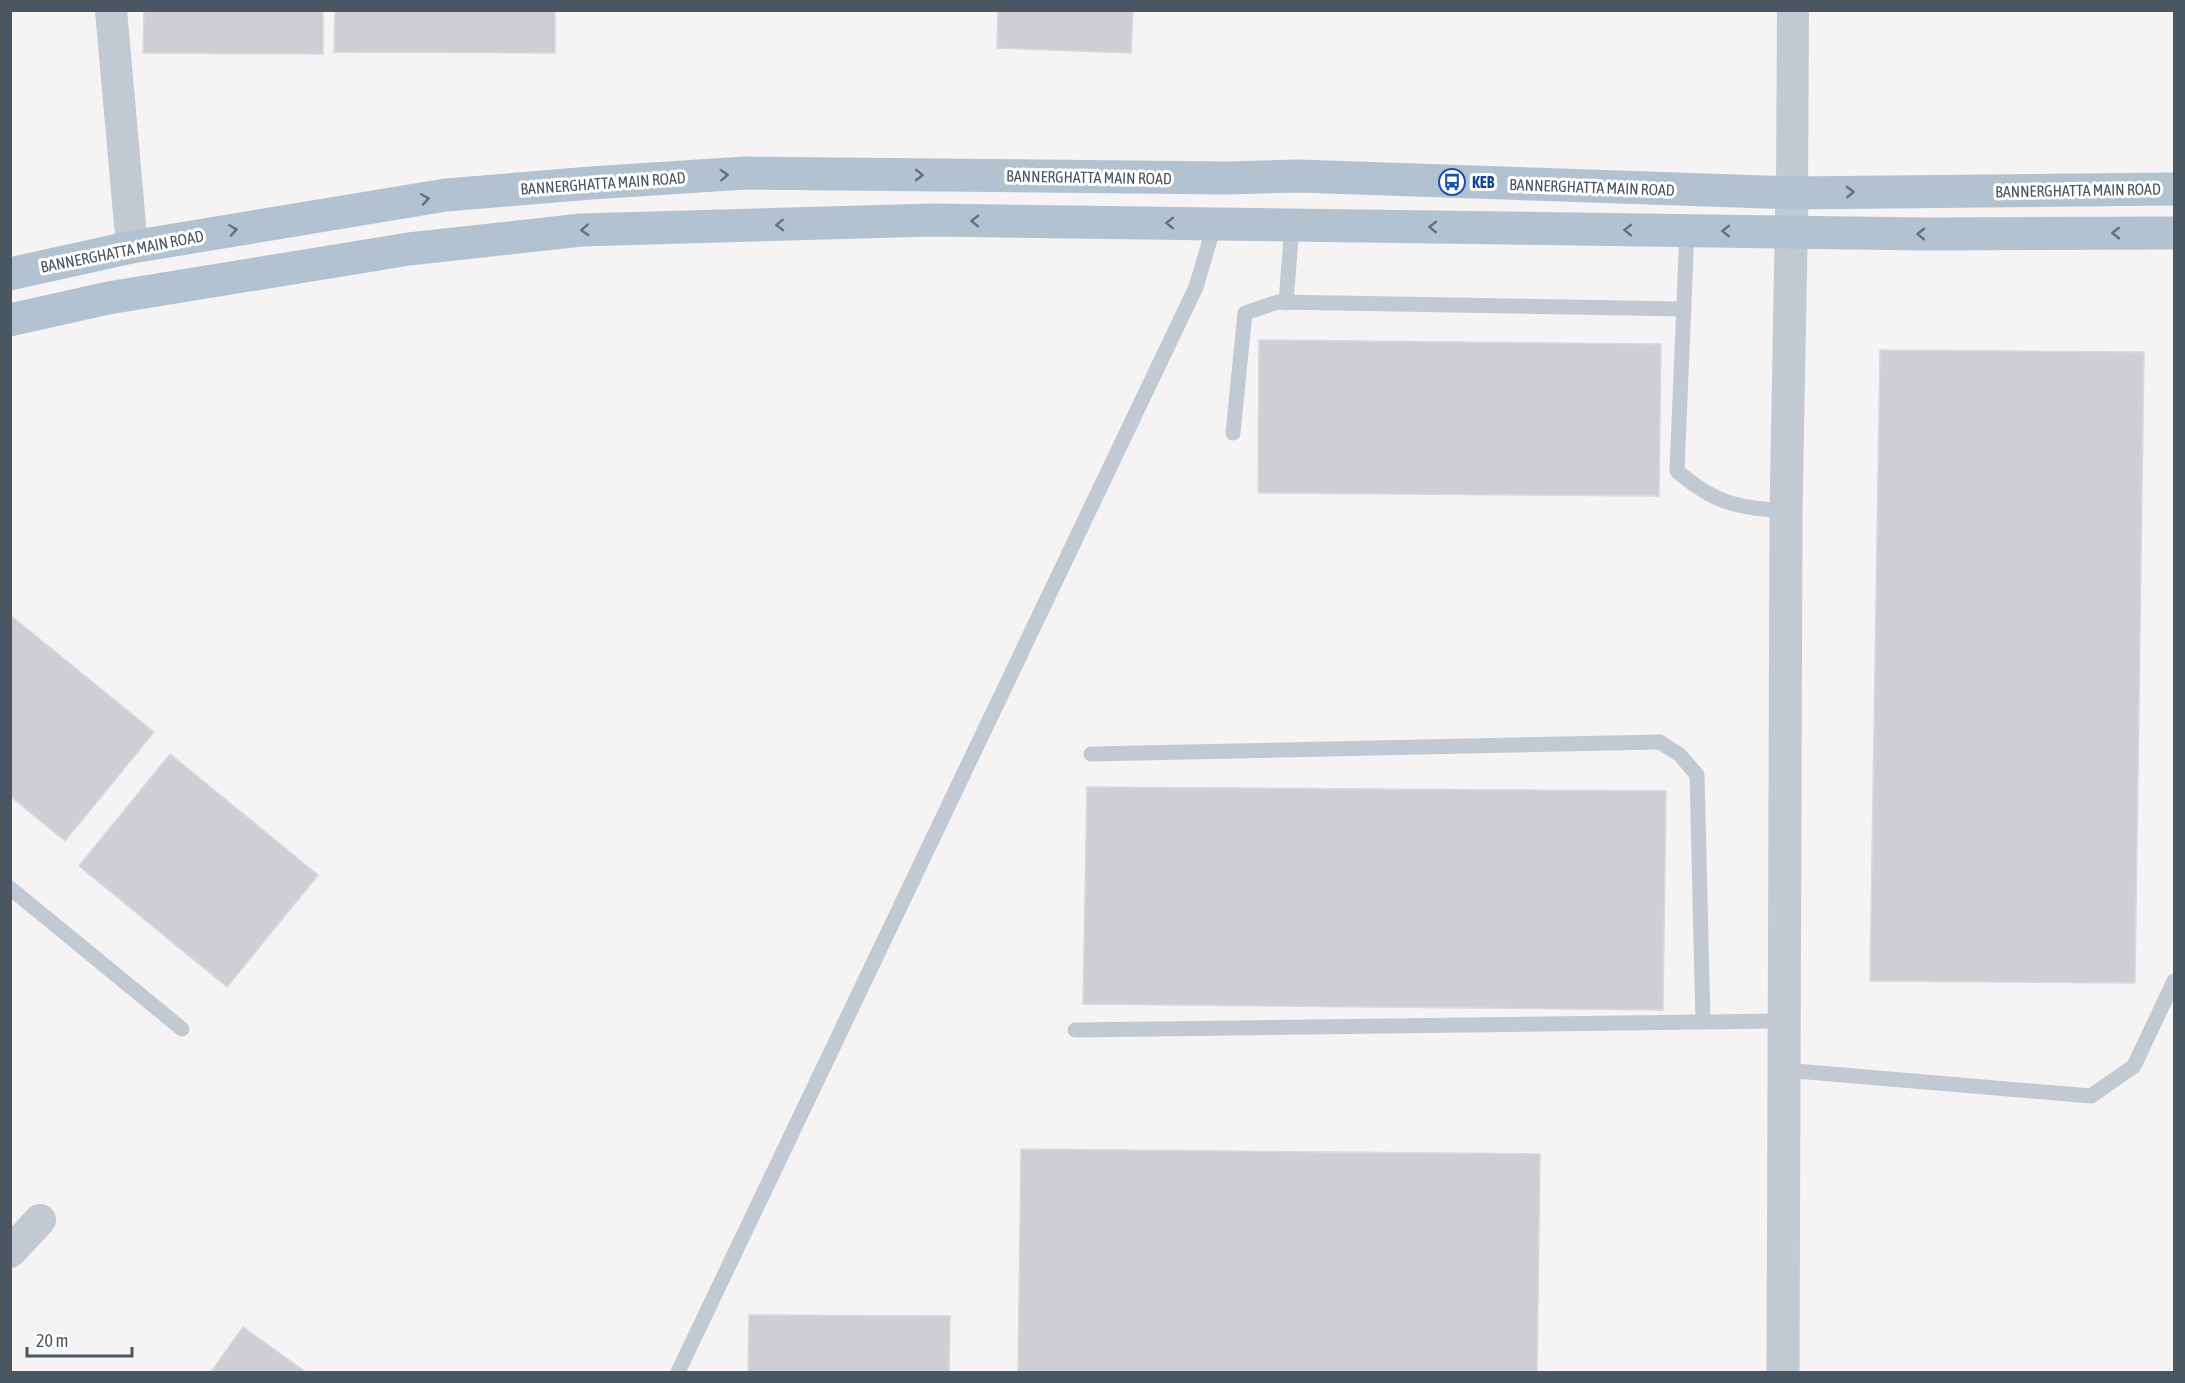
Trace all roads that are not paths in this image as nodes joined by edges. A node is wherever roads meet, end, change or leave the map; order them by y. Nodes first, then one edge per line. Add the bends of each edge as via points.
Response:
1 (111, 10) edge
2 (1793, 10) edge
3 (2175, 189) edge
4 (1792, 193) junction
5 (1215, 223) junction
6 (1292, 224) junction
7 (1687, 231) junction
8 (1791, 232) junction
9 (2175, 232) edge
10 (132, 247) junction
11 (10, 274) edge
12 (1286, 303) junction
13 (1684, 309) junction
14 (10, 321) edge
15 (1233, 434) dead end
16 (1785, 511) junction
17 (1091, 754) dead end
18 (10, 888) edge
19 (2175, 981) edge
20 (1784, 1021) junction
21 (1703, 1022) junction
22 (182, 1029) dead end
23 (1075, 1030) dead end
24 (1784, 1070) junction
25 (40, 1220) dead end
26 (10, 1252) edge
27 (678, 1372) edge
28 (1783, 1372) edge

1 - 10 street
2 - 4 street
4 -> 3 main road, BANNERGHATTA MAIN ROAD
4 - 8 street
10 -> 4 main road, BANNERGHATTA MAIN ROAD via 446,195 745,173 1298,176
5 - 6 main road
5 -> 14 main road via 933,220 581,230 409,249 108,298
5 - 27 lane via 1196,287
7 -> 6 main road
6 - 12 lane
8 -> 7 main road
7 - 13 lane
9 -> 8 main road
8 - 16 street
10 - 11 main road, BANNERGHATTA MAIN ROAD
12 - 13 lane
12 - 15 lane via 1245,313
13 - 16 lane via 1677,471 1700,491 1742,508
16 - 20 street
17 - 21 lane via 1660,742 1680,755 1697,775
18 - 22 lane
19 - 24 lane via 2134,1066 2091,1096
20 - 21 lane
20 - 24 street
21 - 23 lane
24 - 28 street
25 - 26 street

